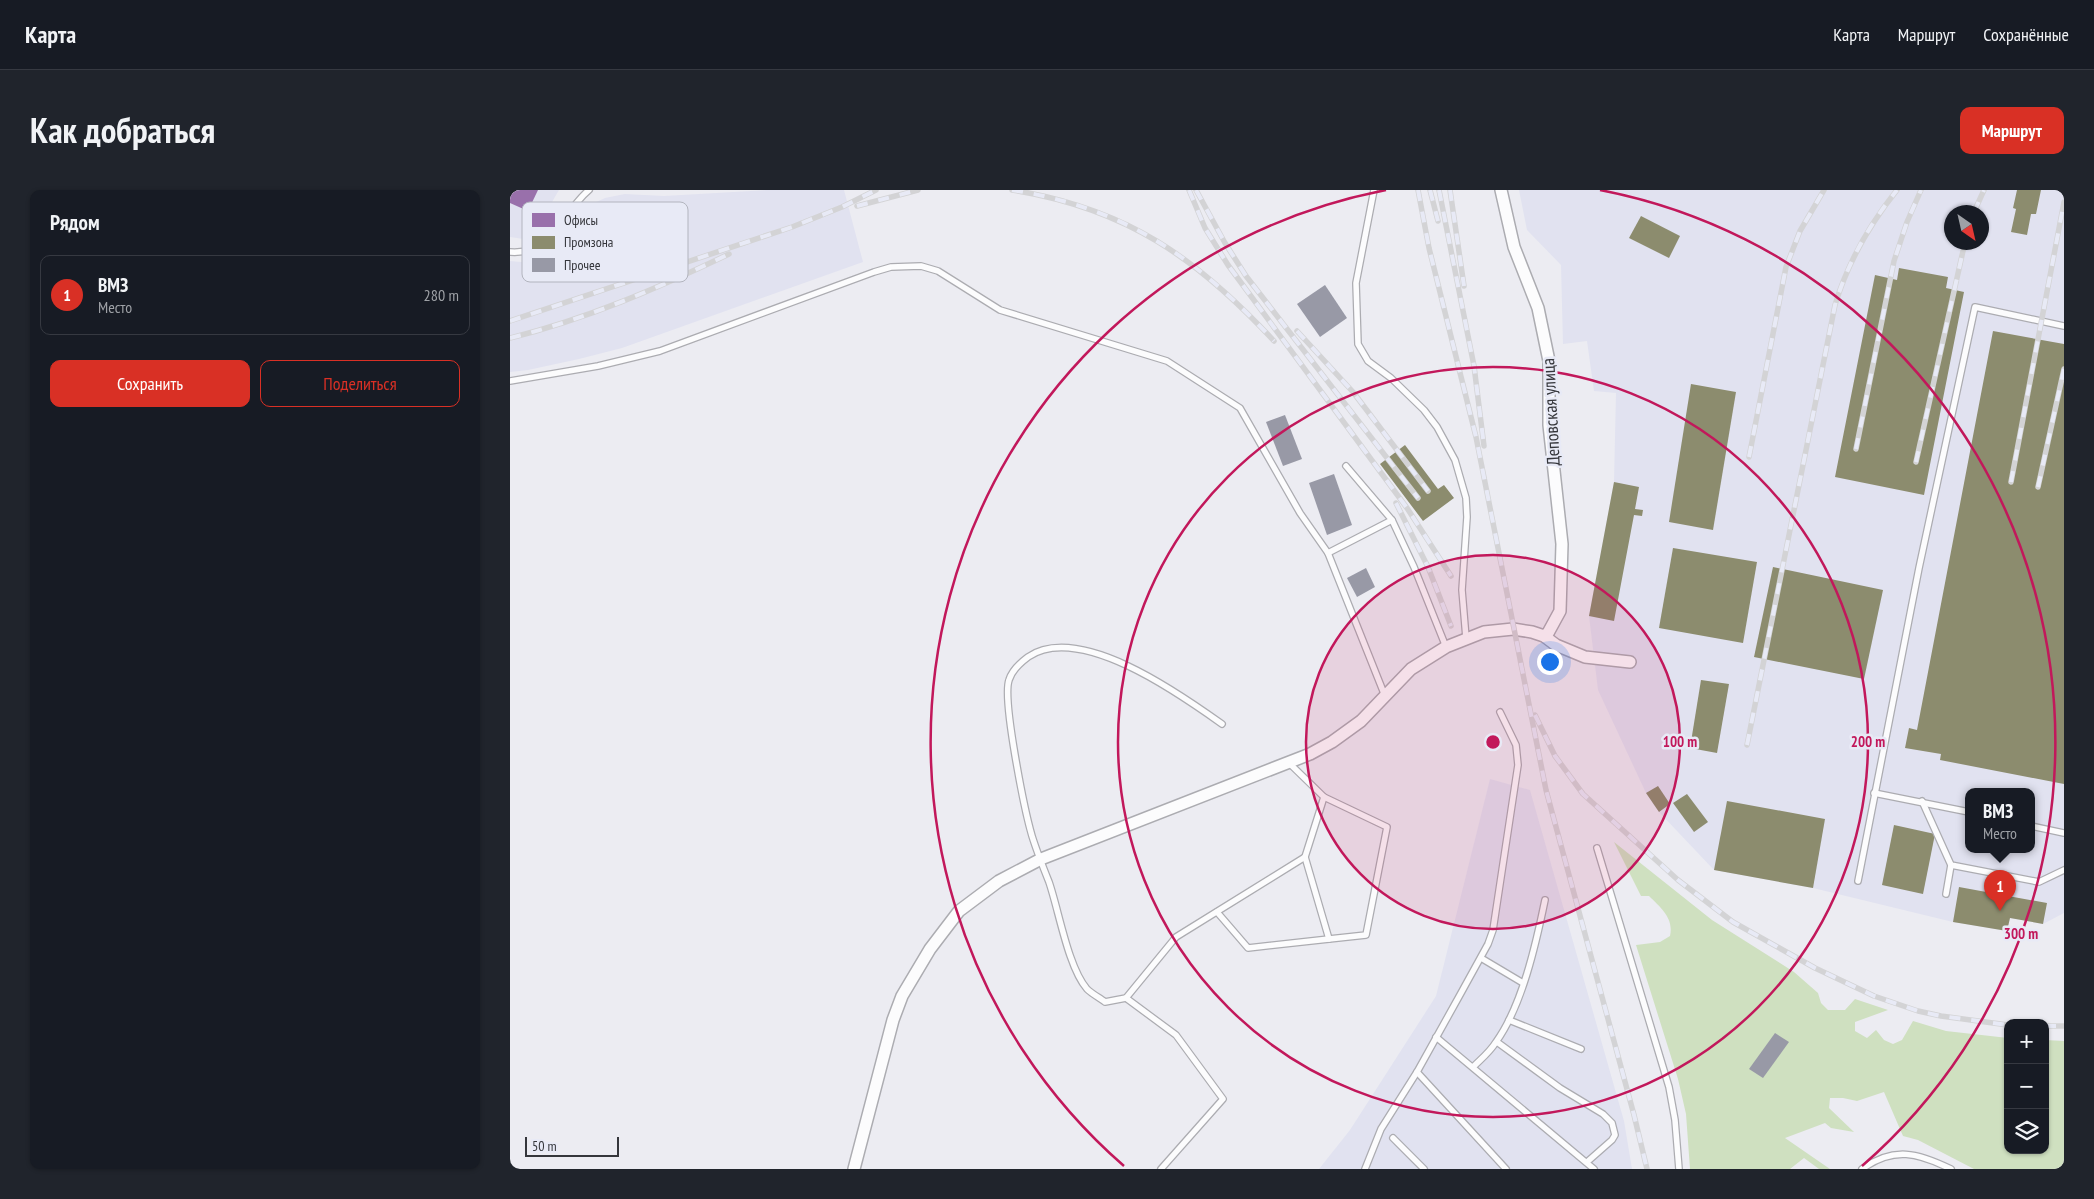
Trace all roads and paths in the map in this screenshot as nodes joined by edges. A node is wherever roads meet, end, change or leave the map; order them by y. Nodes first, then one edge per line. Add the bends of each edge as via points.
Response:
1 (589, 190) edge
2 (1374, 190) edge
3 (1501, 190) edge
4 (577, 202) edge
5 (2064, 326) edge
6 (510, 381) edge
7 (1346, 466) dead end
8 (1392, 520) junction
9 (1328, 553) junction
10 (1544, 636) junction
11 (1466, 638) junction
12 (1446, 647) junction
13 (1630, 662) dead end
14 (1385, 697) junction
15 (1500, 712) dead end
16 (1222, 724) dead end
17 (1288, 762) junction
18 (1874, 793) junction
19 (1324, 797) junction
20 (1922, 802) junction
21 (1965, 811) edge
22 (2035, 827) edge
23 (2064, 833) edge
24 (1597, 848) dead end
25 (1305, 857) junction
26 (1041, 859) junction
27 (1952, 865) junction
28 (2064, 870) edge
29 (1858, 881) dead end
30 (1946, 894) dead end
31 (1545, 900) dead end
32 (1217, 912) junction
33 (1329, 939) junction
34 (1481, 958) junction
35 (1523, 983) junction
36 (1126, 998) junction
37 (1509, 1020) junction
38 (1436, 1037) junction
39 (1497, 1042) junction
40 (1581, 1049) dead end
41 (1472, 1067) junction
42 (1417, 1072) junction
43 (1393, 1138) dead end
44 (1588, 1162) junction
45 (854, 1169) edge
46 (1161, 1169) edge
47 (1365, 1169) edge
48 (1424, 1169) edge
49 (1506, 1169) edge
50 (1594, 1169) edge
51 (1679, 1169) edge
52 (1862, 1169) edge
53 (1951, 1169) edge

1 - 4 lane
2 - 11 lane via 1356,283 1358,344 1368,361 1424,410 1455,460 1468,517 1462,590
3 - 10 street, Деповская улица via 1514,247 1538,308 1549,361 1549,425 1562,544 1560,611
5 - 18 lane via 1975,307
6 - 9 lane via 598,366 660,351 874,272 891,267 921,266 938,271 1000,310 1166,361 1240,408 1300,513
7 - 8 lane
8 - 9 lane
8 - 12 lane
9 - 14 lane
10 - 11 street via 1501,629
10 - 13 street via 1584,657
11 - 12 street
12 - 14 street via 1410,669
14 - 17 street via 1361,721 1332,742
15 - 34 lane via 1516,745 1518,765 1497,915
16 - 26 lane via 1168,687 1100,655 1057,646 1042,649 1024,660 1008,681 1008,705 1030,827
17 - 19 lane
17 - 26 street
18 - 20 lane
18 - 29 lane
19 - 25 lane
19 - 33 lane via 1388,827 1366,935
20 - 21 lane
20 - 27 lane
22 - 23 lane
24 - 51 lane via 1669,1087
25 - 32 lane
25 - 33 lane
26 - 36 lane via 1076,969 1087,989 1106,1002
26 - 45 street via 999,881 959,911 914,973 893,1020
27 - 28 lane via 2039,882
27 - 30 lane
31 - 35 lane
32 - 33 lane via 1248,948
32 - 36 lane via 1176,937
34 - 35 lane
34 - 38 lane
35 - 37 lane
36 - 46 lane via 1176,1035 1223,1099
37 - 39 lane
37 - 40 lane
38 - 41 lane
38 - 42 lane
39 - 41 lane
39 - 44 lane via 1612,1123 1615,1135 1612,1140
41 - 44 lane
42 - 47 lane via 1381,1129
42 - 49 lane
43 - 48 lane
44 - 50 lane
52 - 53 lane via 1886,1156 1910,1154 1930,1158

